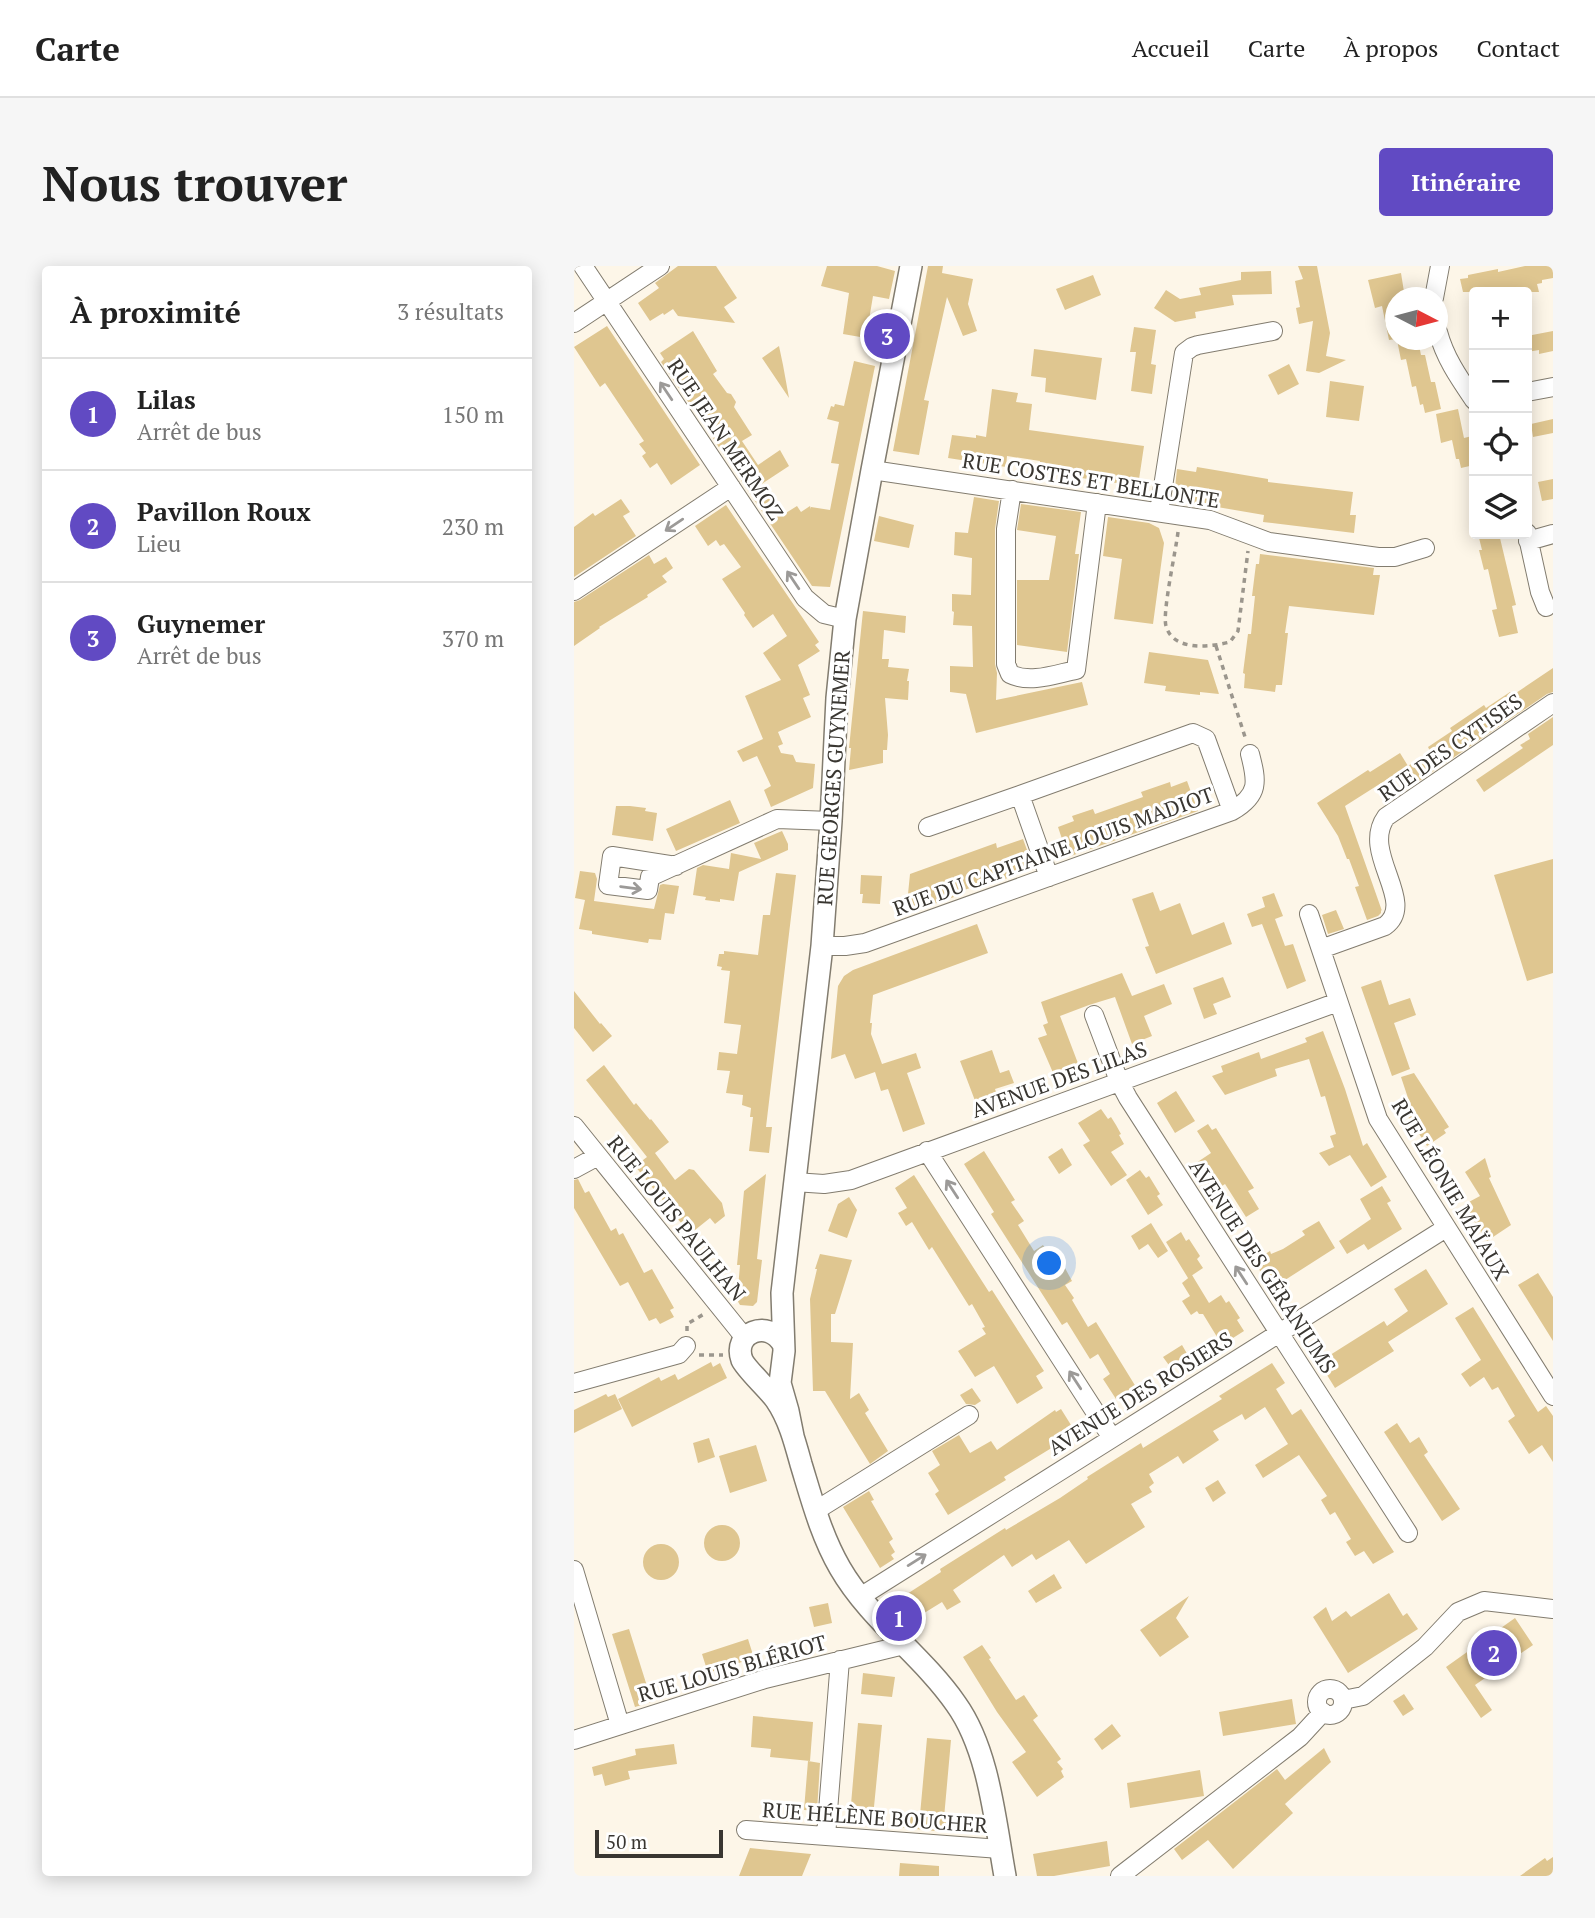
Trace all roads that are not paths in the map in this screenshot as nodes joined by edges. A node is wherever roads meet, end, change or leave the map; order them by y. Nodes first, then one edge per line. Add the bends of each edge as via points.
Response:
1 (583, 266) edge
2 (660, 266) edge
3 (911, 266) edge
4 (1440, 266) edge
5 (1436, 287) edge
6 (606, 302) junction
7 (574, 323) edge
8 (1273, 331) dead end
9 (1444, 350) edge
10 (1553, 387) edge
11 (1532, 391) edge
12 (1469, 392) edge
13 (872, 470) junction
14 (731, 487) junction
15 (1012, 490) junction
16 (1097, 503) junction
17 (1159, 512) junction
18 (1553, 534) edge
19 (1532, 536) edge
20 (1527, 539) edge
21 (1425, 548) dead end
22 (574, 591) edge
23 (1546, 607) dead end
24 (845, 619) junction
25 (1553, 703) edge
26 (1250, 754) road end
27 (1020, 794) junction
28 (1233, 811) junction
29 (831, 821) junction
30 (928, 827) dead end
31 (676, 866) dead end
32 (1049, 877) junction
33 (1309, 914) dead end
34 (822, 946) junction
35 (1321, 949) junction
36 (1339, 1002) junction
37 (1094, 1015) dead end
38 (1119, 1081) junction
39 (574, 1126) edge
40 (928, 1151) junction
41 (598, 1156) junction
42 (574, 1169) edge
43 (793, 1182) junction
44 (1446, 1228) junction
45 (782, 1293) junction
46 (1278, 1332) junction
47 (748, 1348) junction
48 (683, 1350) road end
49 (782, 1352) junction
50 (574, 1383) edge
51 (1553, 1396) edge
52 (969, 1415) dead end
53 (793, 1436) junction
54 (1112, 1438) junction
55 (815, 1511) junction
56 (1408, 1533) dead end
57 (574, 1570) edge
58 (860, 1597) junction
59 (1553, 1609) edge
60 (904, 1645) junction
61 (840, 1660) junction
62 (620, 1726) junction
63 (574, 1740) edge
64 (746, 1830) dead end
65 (826, 1836) junction
66 (1000, 1849) junction
67 (1005, 1876) edge
68 (1120, 1876) edge

1 - 6 street, RUE JEAN MERMOZ
2 - 6 street
3 - 13 main road, RUE GEORGES GUYNEMER
4 - 5 street
6 - 7 street
14 -> 6 street, RUE JEAN MERMOZ
8 - 17 street via 1198,345 1184,353
9 - 12 street
10 - 11 street
13 - 15 street, RUE COSTES ET BELLONTE
13 - 24 main road, RUE GEORGES GUYNEMER
14 -> 22 street
24 -> 14 street, RUE JEAN MERMOZ via 824,614 805,598
15 - 16 street, RUE COSTES ET BELLONTE
15 - 16 street via 1006,529 1006,664 1016,677 1076,670
16 - 17 street, RUE COSTES ET BELLONTE
17 - 21 street, RUE COSTES ET BELLONTE via 1220,522 1269,542 1386,558
18 - 19 street
20 - 23 street
24 - 29 main road, RUE GEORGES GUYNEMER
25 - 35 street, RUE DES CYTISES via 1386,817 1378,837 1396,901 1393,919
26 - 28 street, RUE DU CAPITAINE LOUIS MADIOT via 1256,783 1248,799
27 - 28 street via 1193,733 1206,739
27 - 30 street
27 - 32 street
28 - 32 street, RUE DU CAPITAINE LOUIS MADIOT
29 - 31 street via 777,819
29 - 34 main road, RUE GEORGES GUYNEMER
32 - 34 street, RUE DU CAPITAINE LOUIS MADIOT via 865,943
33 - 35 street, RUE LÉONIE MAÏAUX
34 - 43 main road, RUE GEORGES GUYNEMER
35 - 36 street, RUE LÉONIE MAÏAUX
36 - 38 street, AVENUE DES LILAS
36 - 44 street, RUE LÉONIE MAÏAUX via 1378,1119
37 - 38 street, AVENUE DES GÉRANIUMS
38 - 40 street, AVENUE DES LILAS
46 -> 38 street, AVENUE DES GÉRANIUMS
39 - 41 street, RUE LOUIS PAULHAN
40 - 43 street, AVENUE DES LILAS via 844,1182
54 -> 40 street
41 - 42 street
41 - 47 street, RUE LOUIS PAULHAN
43 - 45 main road, RUE GEORGES GUYNEMER
44 - 46 street, AVENUE DES ROSIERS
44 - 51 street, RUE LÉONIE MAÏAUX
45 - 47 main road, RUE GEORGES GUYNEMER
45 - 49 main road, RUE GEORGES GUYNEMER
46 - 54 street, AVENUE DES ROSIERS
46 - 56 street, AVENUE DES GÉRANIUMS
47 - 49 main road via 764,1330 774,1333
47 - 49 main road via 761,1373 775,1369
47 - 53 main road, RUE GEORGES GUYNEMER
48 - 50 street
49 - 53 main road, RUE GEORGES GUYNEMER via 780,1383
52 - 55 street
53 - 55 main road, RUE GEORGES GUYNEMER
58 -> 54 street, AVENUE DES ROSIERS
55 - 58 main road, RUE GEORGES GUYNEMER via 830,1549
57 - 62 street
58 - 60 main road, RUE GEORGES GUYNEMER
59 - 68 street via 1484,1601 1458,1612 1425,1647 1363,1696 1343,1700 1337,1713 1323,1712 1300,1737
60 - 61 street, RUE LOUIS BLÉRIOT
60 - 66 main road, RUE GEORGES GUYNEMER via 944,1688 970,1727 984,1768
61 - 62 street, RUE LOUIS BLÉRIOT
61 - 65 street
62 - 63 street, RUE LOUIS BLÉRIOT
64 - 65 street, RUE HÉLÈNE BOUCHER
65 - 66 street, RUE HÉLÈNE BOUCHER
66 - 67 main road, RUE GEORGES GUYNEMER

